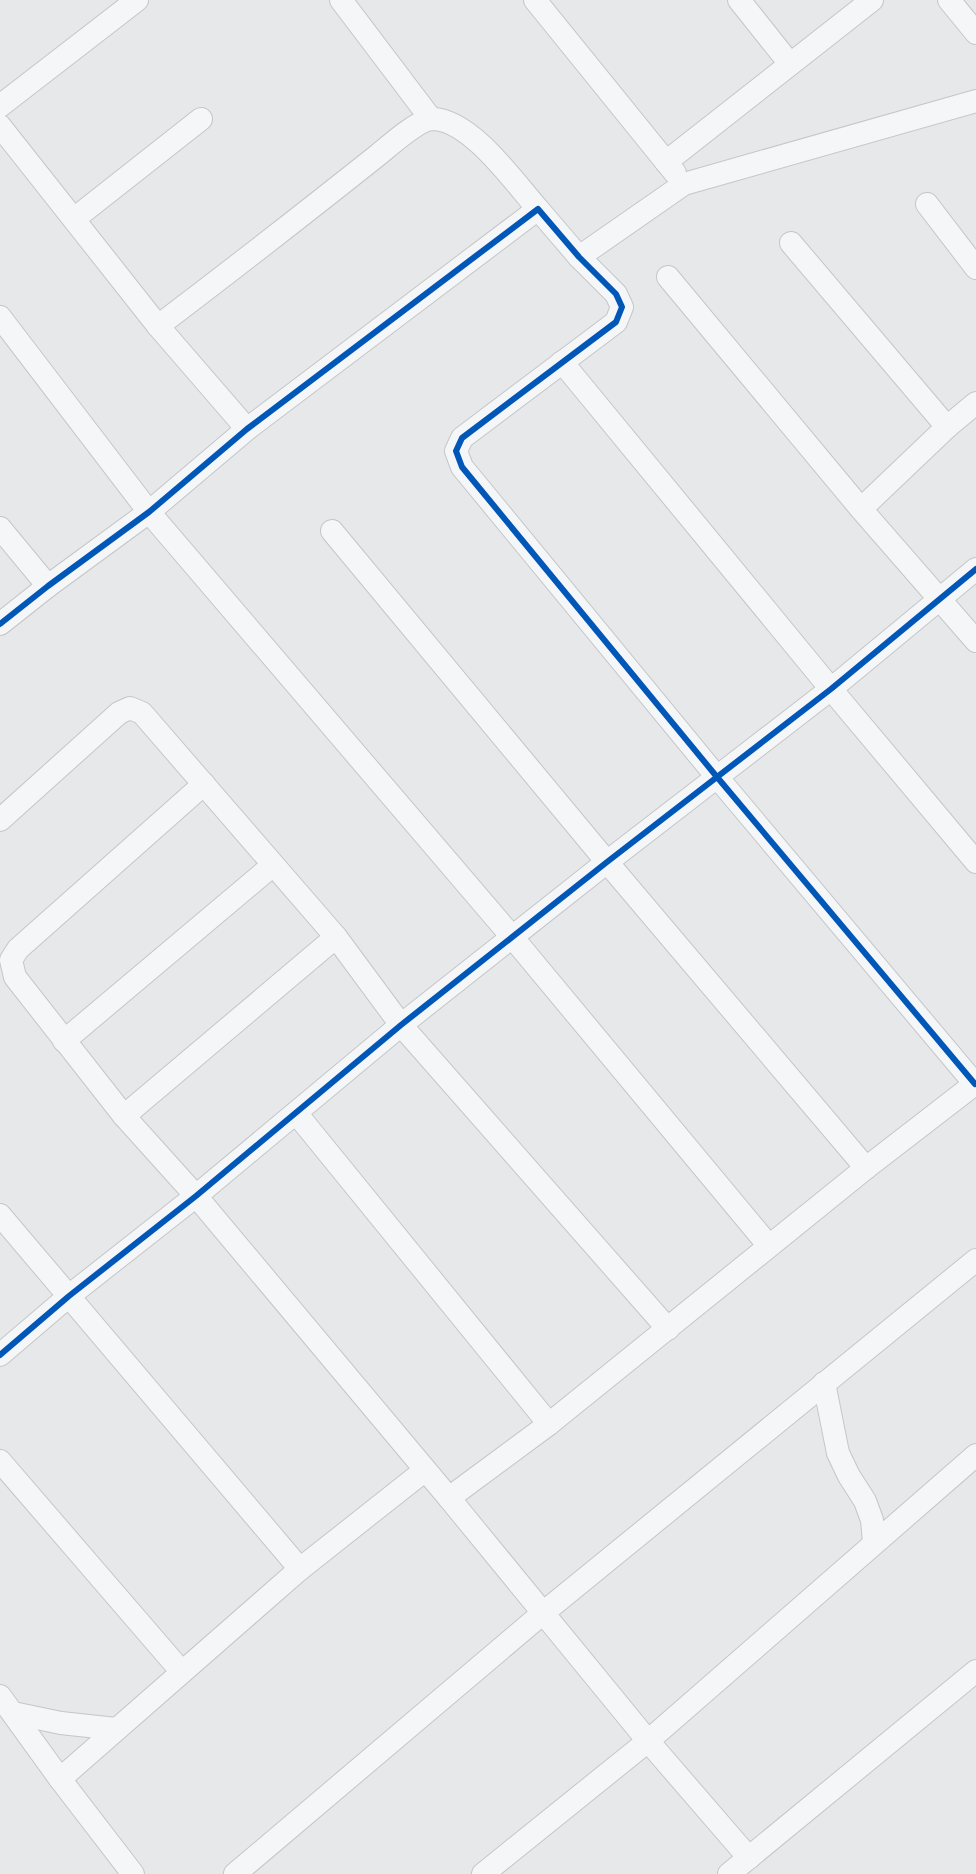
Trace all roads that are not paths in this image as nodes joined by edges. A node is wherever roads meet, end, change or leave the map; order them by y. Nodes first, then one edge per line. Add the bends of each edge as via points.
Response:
1 (137, 0) edge
2 (341, 0) edge
3 (535, 0) edge
4 (739, 0) edge
5 (872, 0) edge
6 (949, 0) edge
7 (976, 33) edge
8 (790, 64) junction
9 (976, 101) edge
10 (0, 106) edge
11 (201, 119) dead end
12 (432, 119) junction
13 (0, 126) edge
14 (666, 162) junction
15 (684, 184) junction
16 (927, 204) dead end
17 (538, 209) junction
18 (74, 219) junction
19 (791, 243) dead end
20 (579, 257) junction
21 (976, 268) edge
22 (668, 277) dead end
23 (0, 317) edge
24 (158, 326) junction
25 (562, 362) junction
26 (976, 403) edge
27 (947, 427) junction
28 (247, 429) junction
29 (861, 509) junction
30 (149, 512) junction
31 (0, 528) edge
32 (332, 531) dead end
33 (976, 569) edge
34 (48, 586) junction
35 (940, 600) junction
36 (0, 624) edge
37 (976, 641) edge
38 (831, 689) junction
39 (717, 777) junction
40 (204, 784) junction
41 (0, 820) edge
42 (607, 862) junction
43 (976, 862) edge
44 (273, 865) junction
45 (336, 937) junction
46 (513, 938) junction
47 (401, 1025) junction
48 (64, 1040) junction
49 (975, 1083) edge
50 (296, 1113) junction
51 (124, 1116) junction
52 (866, 1168) junction
53 (196, 1196) junction
54 (0, 1215) edge
55 (769, 1246) junction
56 (976, 1260) edge
57 (68, 1296) junction
58 (668, 1329) junction
59 (0, 1355) edge
60 (824, 1384) junction
61 (549, 1424) junction
62 (976, 1455) edge
63 (0, 1461) edge
64 (424, 1470) junction
65 (449, 1498) junction
66 (874, 1543) junction
67 (300, 1569) junction
68 (543, 1613) junction
69 (181, 1671) junction
70 (976, 1671) edge
71 (6, 1704) edge
72 (116, 1729) junction
73 (648, 1741) junction
74 (60, 1779) junction
75 (749, 1858) junction
76 (133, 1874) edge
77 (235, 1874) edge
78 (483, 1874) edge
79 (729, 1874) edge

1 - 10 street
2 - 12 street
3 - 14 street
4 - 8 street
5 - 8 street
6 - 7 street
8 - 14 street
9 - 15 street
11 - 18 street
12 - 17 street via 455,125 477,140
12 - 24 street via 410,129
13 - 18 street
14 - 15 street
15 - 20 street
16 - 21 street
17 - 20 street
17 - 28 street
18 - 24 street
19 - 27 street
20 - 25 street via 616,294 622,307 616,322
22 - 29 street
23 - 30 street
24 - 28 street
25 - 38 street
25 - 39 street via 462,438 456,451 460,462
26 - 27 street
27 - 29 street
28 - 30 street
29 - 35 street
30 - 34 street
30 - 46 street
31 - 34 street
32 - 42 street
33 - 35 street
34 - 36 street
35 - 37 street
35 - 38 street
38 - 39 street
38 - 43 street
39 - 42 street
39 - 49 street
40 - 41 street via 142,713 130,708 119,713
40 - 44 street
40 - 48 street via 18,949 11,960 15,977
42 - 46 street
42 - 52 street
44 - 45 street
44 - 48 street
45 - 47 street
45 - 51 street
46 - 47 street
46 - 55 street
47 - 50 street
47 - 58 street
48 - 51 street
49 - 52 street
50 - 53 street
50 - 61 street
51 - 53 street
52 - 55 street
53 - 57 street
53 - 64 street
54 - 57 street
55 - 58 street
56 - 60 street
57 - 59 street
57 - 67 street
58 - 61 street
60 - 66 street via 838,1453 865,1500 872,1520
60 - 68 street
61 - 65 street
62 - 66 street
63 - 69 street
64 - 65 street
64 - 67 street
65 - 68 street
66 - 73 street
67 - 69 street
68 - 73 street
68 - 77 street
69 - 72 street
70 - 75 street
71 - 72 street via 61,1723
71 - 74 street
72 - 74 street
73 - 75 street
73 - 78 street
74 - 76 street
75 - 79 street

